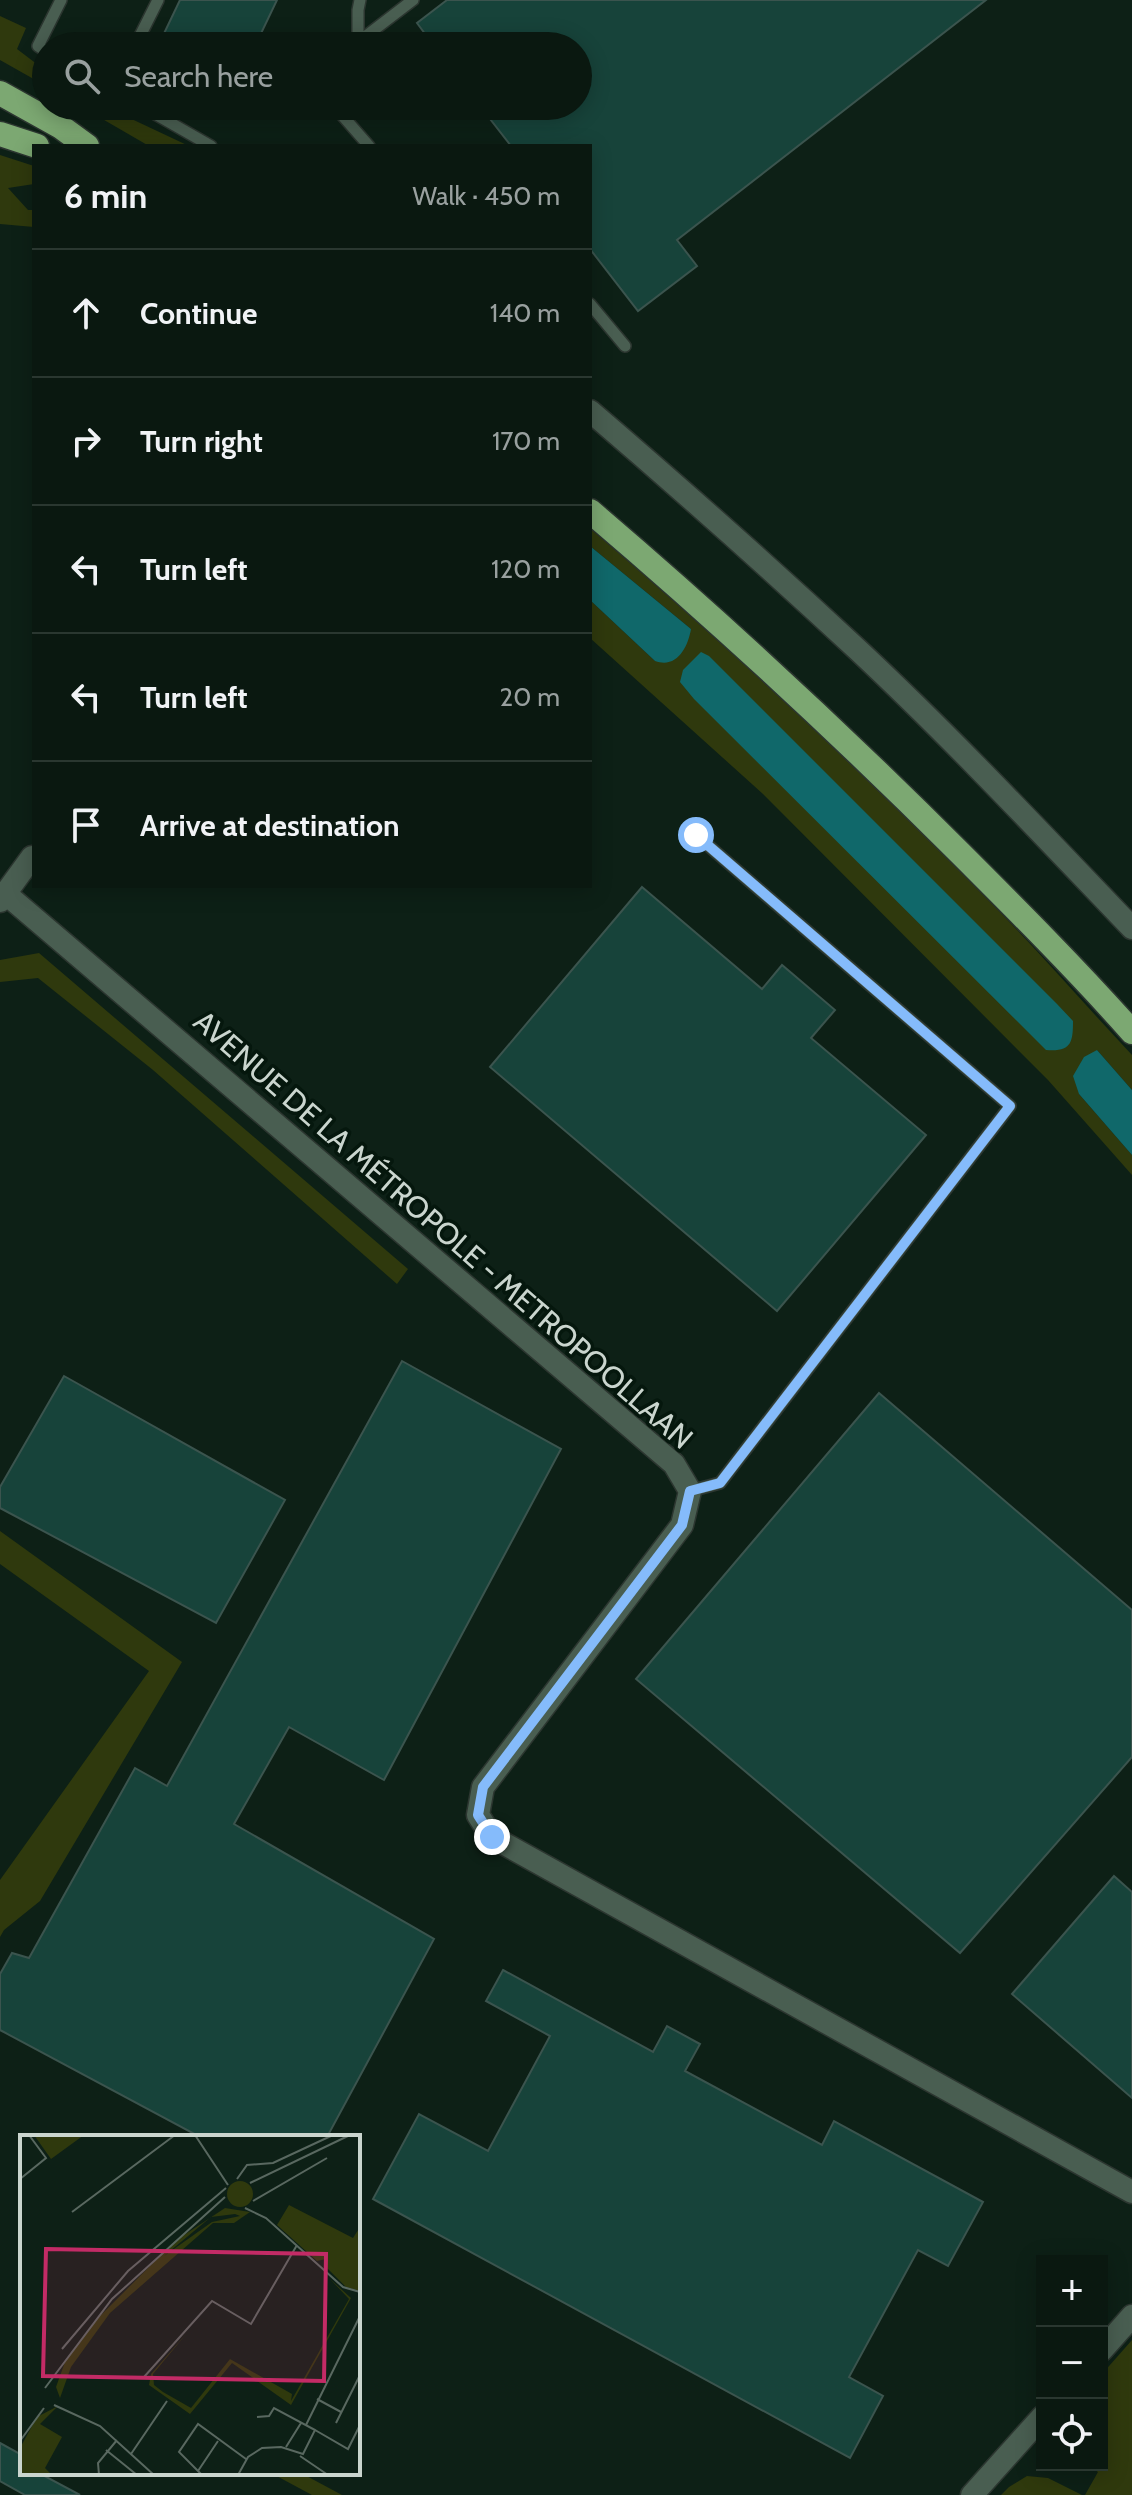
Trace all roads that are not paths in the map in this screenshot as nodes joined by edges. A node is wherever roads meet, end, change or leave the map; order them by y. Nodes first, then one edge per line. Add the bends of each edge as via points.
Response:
1 (61, 0) edge
2 (158, 0) edge
3 (360, 0) edge
4 (413, 0) edge
5 (45, 32) edge
6 (142, 32) edge
7 (357, 32) edge
8 (372, 32) edge
9 (0, 93) edge
10 (32, 111) edge
11 (48, 120) edge
12 (166, 120) edge
13 (346, 120) edge
14 (0, 134) edge
15 (32, 144) edge
16 (84, 144) edge
17 (208, 144) edge
18 (367, 144) edge
19 (592, 306) edge
20 (625, 346) dead end
21 (592, 413) edge
22 (592, 513) edge
23 (696, 835) dead end
24 (32, 857) dead end
25 (3, 897) edge
26 (1132, 928) edge
27 (1132, 1032) edge
28 (690, 1491) junction
29 (1132, 2192) edge
30 (1132, 2316) edge
31 (1108, 2343) edge
32 (1036, 2424) edge
33 (972, 2495) edge

1 - 5 lane
2 - 6 lane
3 - 7 lane
4 - 8 lane
9 - 10 highway
11 - 16 highway
12 - 17 lane
13 - 18 lane
14 - 15 highway
19 - 20 lane
21 - 26 street via 858,651
22 - 27 highway via 696,601 886,779
23 - 28 lane via 1010,1106 720,1483
24 - 25 street, AVENUE DE LA MÉTROPOLE - METROPOOLLAAN
25 - 28 street, AVENUE DE LA MÉTROPOLE - METROPOOLLAAN via 674,1464
28 - 29 street, AVENUE DE LA MÉTROPOLE - METROPOOLLAAN via 682,1525 483,1787 478,1815 492,1837
30 - 31 street
32 - 33 street

